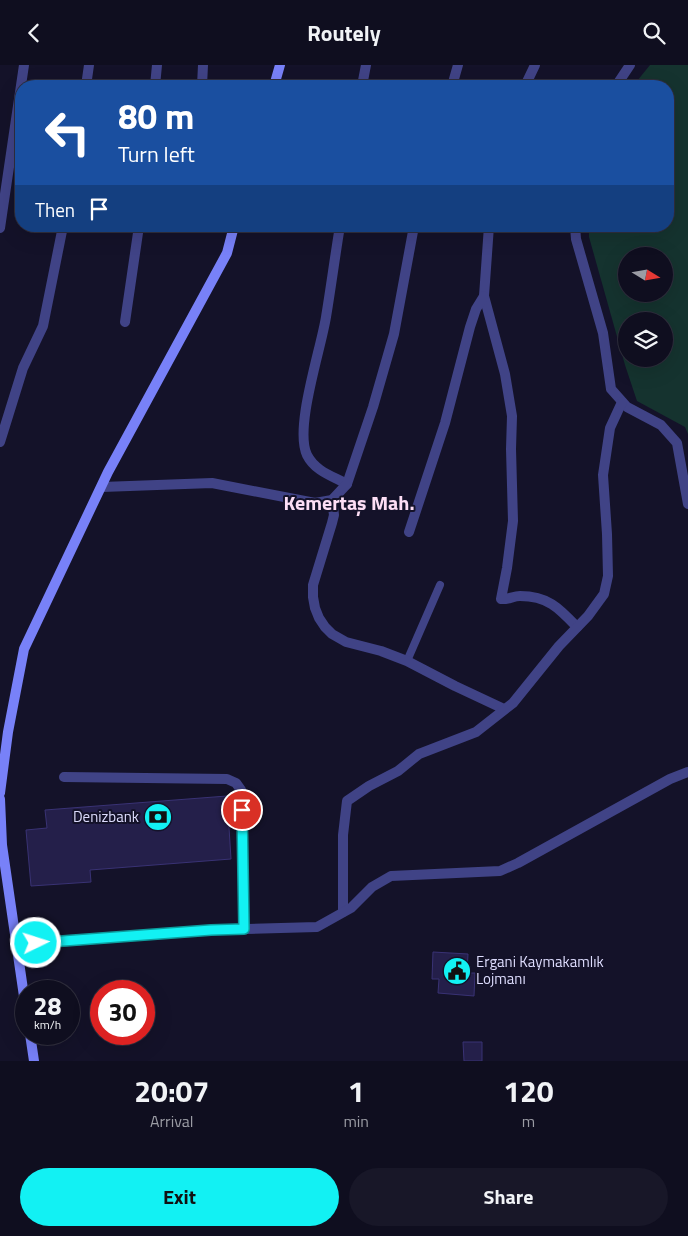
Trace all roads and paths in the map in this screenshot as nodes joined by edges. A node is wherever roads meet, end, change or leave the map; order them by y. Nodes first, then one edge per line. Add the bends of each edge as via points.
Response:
1 (24, 65) edge
2 (89, 65) edge
3 (157, 65) edge
4 (203, 65) edge
5 (280, 65) edge
6 (366, 65) edge
7 (458, 65) edge
8 (535, 65) edge
9 (627, 66) edge
10 (22, 80) edge
11 (87, 80) edge
12 (156, 80) edge
13 (202, 80) edge
14 (276, 80) edge
15 (363, 80) edge
16 (454, 80) edge
17 (528, 80) edge
18 (619, 80) edge
19 (15, 126) edge
20 (0, 228) edge
21 (62, 232) edge
22 (138, 232) edge
23 (232, 232) edge
24 (339, 232) edge
25 (413, 232) edge
26 (489, 232) edge
27 (575, 232) edge
28 (484, 296) junction
29 (125, 322) dead end
30 (622, 402) junction
31 (0, 443) edge
32 (347, 484) junction
33 (102, 487) junction
34 (332, 500) junction
35 (688, 504) edge
36 (409, 532) dead end
37 (440, 585) dead end
38 (577, 627) junction
39 (407, 661) junction
40 (504, 709) junction
41 (688, 772) edge
42 (64, 777) dead end
43 (0, 793) edge
44 (0, 799) edge
45 (343, 912) junction
46 (244, 929) junction
47 (17, 945) junction
48 (22, 980) edge
49 (32, 1045) edge
50 (34, 1061) edge

1 - 10 street
2 - 11 street
3 - 12 street
4 - 13 street
5 - 14 main road
6 - 15 street
7 - 16 street
8 - 17 street
9 - 18 street
19 - 20 street
21 - 31 street via 43,326 23,368
22 - 29 street
23 - 33 main road via 227,253
24 - 32 street via 303,436 307,455 317,468
25 - 32 street via 394,334
26 - 28 street
27 - 30 street via 603,333 611,389
28 - 36 street via 470,327 445,423
28 - 38 street via 505,374 512,417 513,521 501,599 516,596 538,598 561,609
30 - 35 street via 661,425 677,443
30 - 38 street via 610,428 603,475 608,576 604,595
32 - 34 street
33 - 34 street via 212,483 315,503
33 - 43 main road via 24,649
34 - 39 street via 334,515 313,585 319,618 332,634 346,642
37 - 39 lane
38 - 40 street via 513,703
39 - 40 street
40 - 45 street via 476,732 419,754 398,771 347,801 343,835
41 - 45 street via 500,871 391,876 372,887
42 - 46 street via 226,779 236,783 241,791
44 - 47 main road via 2,845
45 - 46 street via 318,927
46 - 47 street
47 - 48 main road
49 - 50 main road

